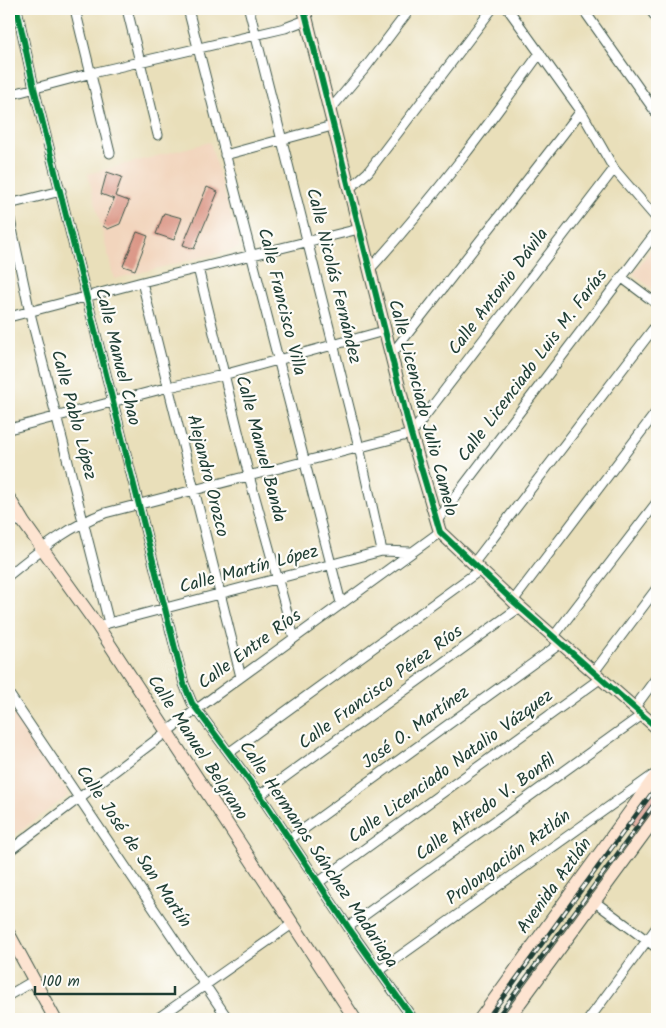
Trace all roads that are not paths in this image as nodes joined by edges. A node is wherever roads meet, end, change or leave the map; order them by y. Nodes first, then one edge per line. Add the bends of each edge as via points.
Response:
1 (17, 9) edge
2 (75, 9) edge
3 (127, 9) edge
4 (188, 9) edge
5 (248, 9) edge
6 (316, 9) edge
7 (410, 9) edge
8 (492, 9) edge
9 (508, 9) edge
10 (583, 9) edge
11 (650, 9) edge
12 (305, 14) edge
13 (657, 19) edge
14 (256, 36) junction
15 (198, 50) junction
16 (540, 53) junction
17 (140, 62) junction
18 (92, 73) junction
19 (34, 88) junction
20 (9, 95) edge
21 (329, 111) junction
22 (581, 111) junction
23 (657, 114) edge
24 (332, 126) junction
25 (158, 135) dead end
26 (282, 139) junction
27 (110, 153) dead end
28 (225, 155) junction
29 (614, 169) junction
30 (349, 189) junction
31 (61, 191) junction
32 (9, 204) edge
33 (9, 215) edge
34 (657, 219) edge
35 (359, 229) junction
36 (657, 231) edge
37 (308, 242) junction
38 (252, 256) junction
39 (198, 268) junction
40 (369, 270) junction
41 (621, 277) junction
42 (142, 282) junction
43 (86, 296) junction
44 (657, 304) edge
45 (30, 313) junction
46 (9, 317) edge
47 (657, 324) edge
48 (384, 331) junction
49 (334, 344) junction
50 (391, 355) junction
51 (279, 360) junction
52 (223, 375) junction
53 (169, 387) junction
54 (112, 401) junction
55 (657, 411) edge
56 (56, 415) junction
57 (9, 429) edge
58 (411, 434) junction
59 (359, 447) junction
60 (303, 461) junction
61 (249, 476) junction
62 (193, 491) junction
63 (9, 498) edge
64 (657, 502) edge
65 (138, 504) junction
66 (9, 518) edge
67 (84, 520) junction
68 (24, 523) junction
69 (438, 527) junction
70 (42, 548) junction
71 (382, 551) junction
72 (411, 552) junction
73 (331, 565) junction
74 (476, 567) junction
75 (9, 575) edge
76 (278, 580) junction
77 (657, 588) edge
78 (219, 595) junction
79 (341, 603) junction
80 (516, 604) junction
81 (165, 609) junction
82 (103, 624) junction
83 (294, 638) junction
84 (557, 639) junction
85 (597, 675) junction
86 (241, 677) junction
87 (657, 677) edge
88 (9, 694) edge
89 (197, 709) junction
90 (638, 711) junction
91 (657, 728) edge
92 (166, 734) junction
93 (230, 752) junction
94 (657, 773) edge
95 (260, 795) junction
96 (80, 798) junction
97 (657, 816) edge
98 (290, 839) junction
99 (9, 851) edge
100 (319, 882) junction
101 (596, 902) junction
102 (292, 924) junction
103 (348, 927) junction
104 (657, 927) edge
105 (9, 934) edge
106 (647, 941) junction
107 (657, 948) edge
108 (380, 971) junction
109 (35, 980) junction
110 (206, 984) junction
111 (9, 995) edge
112 (56, 1019) edge
113 (156, 1019) edge
114 (228, 1019) edge
115 (355, 1019) edge
116 (413, 1019) edge
117 (480, 1019) edge
118 (508, 1019) edge
119 (589, 1019) edge

1 - 19 street, Calle Manuel Chao
2 - 18 street
3 - 17 street
4 - 15 street, Calle Francisco Villa
5 - 14 street, Calle Nicolás Fernández
6 - 12 street
7 - 21 street
8 - 30 street via 368,172
9 - 16 street
10 - 23 street
11 - 13 street
12 - 14 street
12 - 21 street, Calle Licenciado Julio Camelo
14 - 15 street
14 - 26 street, Calle Nicolás Fernández
15 - 17 street
15 - 28 street, Calle Francisco Villa
16 - 22 street
16 - 40 street via 468,151 399,238
17 - 18 street
17 - 25 street
18 - 19 street
18 - 27 street
19 - 20 street
19 - 31 street, Calle Manuel Chao
21 - 24 street, Calle Licenciado Julio Camelo
22 - 29 street
22 - 50 street
24 - 26 street
24 - 30 street, Calle Licenciado Julio Camelo
26 - 28 street
26 - 37 street, Calle Nicolás Fernández
28 - 38 street, Calle Francisco Villa
29 - 34 street
29 - 58 street, Calle Antonio Dávila
30 - 35 street, Calle Licenciado Julio Camelo
31 - 32 street
31 - 43 street, Calle Manuel Chao
33 - 45 street, Calle Pablo López
35 - 37 street
35 - 40 street, Calle Licenciado Julio Camelo
36 - 41 street, Calle Licenciado Luis M. Farías
37 - 38 street
37 - 49 street, Calle Nicolás Fernández
38 - 39 street
38 - 51 street, Calle Francisco Villa
39 - 42 street
39 - 52 street, Calle Manuel Banda
40 - 48 street, Calle Licenciado Julio Camelo
41 - 44 street
41 - 69 street, Calle Licenciado Luis M. Farías
42 - 43 street
42 - 53 street, Alejandro Orozco
43 - 45 street
43 - 54 street, Calle Manuel Chao
45 - 46 street
45 - 56 street, Calle Pablo López
47 - 74 street
48 - 49 street
48 - 50 street, Calle Licenciado Julio Camelo
49 - 51 street
49 - 59 street, Calle Nicolás Fernández
50 - 58 street, Calle Licenciado Julio Camelo
51 - 52 street
51 - 60 street, Calle Francisco Villa
52 - 53 street
52 - 61 street, Calle Manuel Banda
53 - 54 street
53 - 62 street, Alejandro Orozco
54 - 56 street
54 - 65 street, Calle Manuel Chao
55 - 80 street, Calle Francisco Pérez Ríos
56 - 57 street
56 - 67 street, Calle Pablo López
58 - 59 street
58 - 69 street, Calle Licenciado Julio Camelo
59 - 60 street
59 - 71 street, Calle Nicolás Fernández
60 - 61 street
60 - 73 street, Calle Francisco Villa
61 - 62 street
61 - 76 street, Calle Manuel Banda
62 - 65 street
62 - 78 street, Alejandro Orozco
63 - 68 street, Calle Manuel Belgrano
64 - 84 street, José O. Martínez
65 - 67 street
65 - 81 street, Calle Manuel Chao
66 - 68 street
67 - 70 street
67 - 82 street, Calle Pablo López
68 - 70 street, Calle Manuel Belgrano
69 - 72 street, Calle Entre Ríos
69 - 74 street, Calle Licenciado Julio Camelo
70 - 75 street
70 - 82 street, Calle Manuel Belgrano
71 - 72 street, Calle Martín López
71 - 73 street, Calle Martín López
72 - 79 street, Calle Entre Ríos
73 - 76 street, Calle Martín López
73 - 79 street, Calle Francisco Villa
74 - 80 street, Calle Licenciado Julio Camelo
74 - 93 street
76 - 78 street, Calle Martín López
76 - 83 street, Calle Manuel Banda
77 - 85 street, Calle Licenciado Natalio Vázquez
78 - 81 street, Calle Martín López
78 - 86 street, Alejandro Orozco
79 - 83 street, Calle Entre Ríos
80 - 84 street, Calle Licenciado Julio Camelo
80 - 95 street, Calle Francisco Pérez Ríos
81 - 82 street, Calle Martín López
81 - 89 street, Calle Manuel Chao via 184,684
82 - 92 street, Calle Manuel Belgrano
83 - 86 street, Calle Entre Ríos
84 - 85 street, Calle Licenciado Julio Camelo
84 - 98 street, José O. Martínez
85 - 90 street, Calle Licenciado Julio Camelo
85 - 100 street, Calle Licenciado Natalio Vázquez
86 - 89 street, Calle Entre Ríos
87 - 90 street, Calle Alfredo V. Bonfil
88 - 96 street, Calle José de San Martín
89 - 92 street, Calle Entre Ríos
89 - 93 street, Calle Hermanos Sánchez Madariaga
90 - 91 street, Calle Licenciado Julio Camelo
90 - 103 street, Calle Alfredo V. Bonfil
92 - 96 street, Calle Entre Ríos
92 - 102 street, Calle Manuel Belgrano
93 - 95 street, Calle Hermanos Sánchez Madariaga
94 - 108 street, Prolongación Aztlán
94 - 117 street, Avenida Aztlán
95 - 98 street, Calle Hermanos Sánchez Madariaga
96 - 99 street, Calle Entre Ríos
96 - 110 street, Calle José de San Martín
97 - 101 street
98 - 100 street, Calle Hermanos Sánchez Madariaga
100 - 103 street, Calle Hermanos Sánchez Madariaga
101 - 106 street
101 - 118 street
102 - 110 street
102 - 115 street, Calle Manuel Belgrano
103 - 108 street, Calle Hermanos Sánchez Madariaga
104 - 106 street
105 - 109 street
106 - 107 street
106 - 119 street
108 - 116 street, Calle Hermanos Sánchez Madariaga
109 - 111 street
109 - 112 street
110 - 113 street
110 - 114 street, Calle José de San Martín

